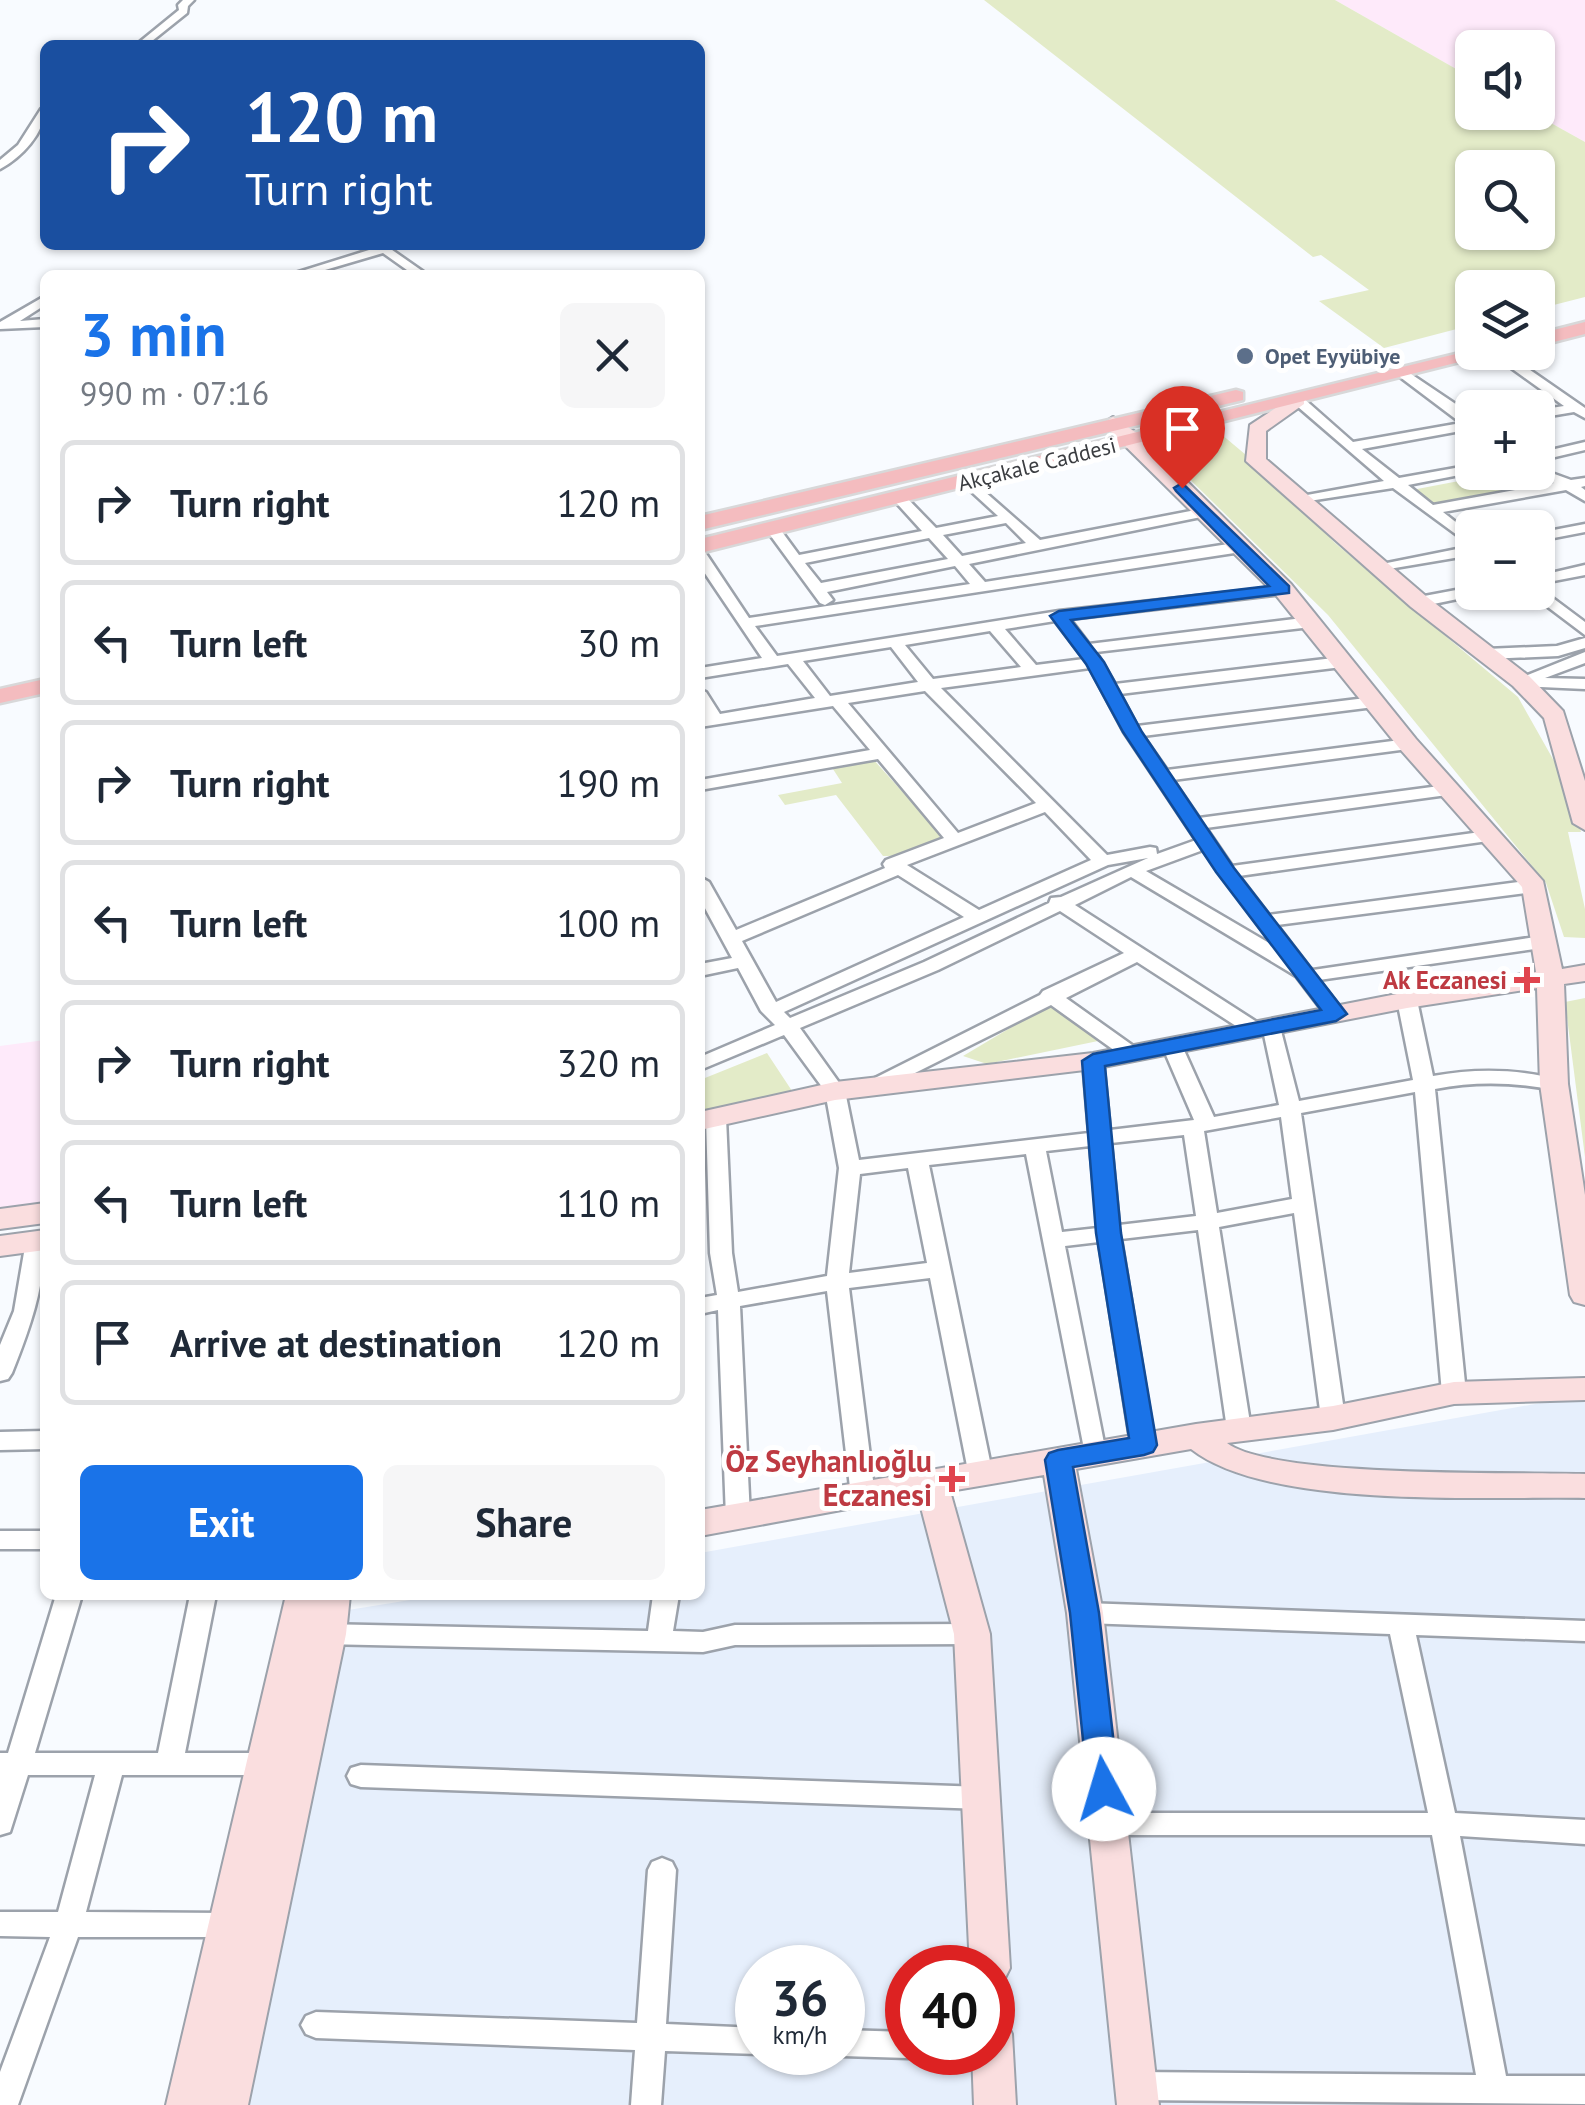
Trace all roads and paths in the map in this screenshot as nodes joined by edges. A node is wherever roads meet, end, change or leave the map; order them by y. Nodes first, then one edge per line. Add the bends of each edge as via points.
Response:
1 (188, 0) edge
2 (148, 40) edge
3 (40, 120) edge
4 (22, 147) junction
5 (40, 148) edge
6 (0, 166) edge
7 (382, 250) edge
8 (386, 250) edge
9 (313, 270) edge
10 (415, 270) edge
11 (40, 303) edge
12 (1585, 314) edge
13 (1555, 321) edge
14 (40, 323) edge
15 (1, 326) edge
16 (1585, 328) edge
17 (1555, 336) edge
18 (1455, 345) edge
19 (1455, 361) edge
20 (1519, 370) edge
21 (1404, 374) junction
22 (1297, 400) junction
23 (1582, 406) edge
24 (1455, 410) edge
25 (1555, 411) edge
26 (1113, 423) junction
27 (1455, 429) edge
28 (1134, 440) junction
29 (1585, 446) edge
30 (1350, 447) junction
31 (1555, 453) edge
32 (1455, 473) edge
33 (1555, 479) edge
34 (968, 481) junction
35 (1397, 482) junction
36 (1585, 482) edge
37 (1568, 484) junction
38 (1585, 497) edge
39 (899, 498) junction
40 (1301, 500) junction
41 (1429, 510) junction
42 (1206, 512) junction
43 (1009, 518) junction
44 (705, 522) edge
45 (772, 528) junction
46 (1585, 528) edge
47 (1455, 529) edge
48 (932, 533) junction
49 (1555, 534) edge
50 (705, 545) edge
51 (1038, 546) junction
52 (1242, 547) junction
53 (1455, 554) edge
54 (796, 560) junction
55 (705, 562) edge
56 (958, 562) junction
57 (1382, 568) junction
58 (1585, 570) edge
59 (1555, 576) edge
60 (982, 588) junction
61 (816, 589) junction
62 (1283, 590) junction
63 (1455, 595) edge
64 (1419, 602) junction
65 (1555, 606) edge
66 (832, 610) junction
67 (1059, 616) junction
68 (1311, 622) junction
69 (745, 624) junction
70 (994, 626) junction
71 (1585, 630) edge
72 (894, 641) junction
73 (1585, 642) edge
74 (1486, 654) junction
75 (1090, 656) junction
76 (792, 658) junction
77 (1585, 658) edge
78 (772, 661) junction
79 (1342, 662) junction
80 (1032, 670) junction
81 (705, 672) edge
82 (1521, 681) junction
83 (1585, 684) edge
84 (929, 685) junction
85 (40, 687) edge
86 (1109, 690) junction
87 (0, 696) edge
88 (831, 701) junction
89 (1374, 702) junction
90 (40, 707) edge
91 (0, 716) edge
92 (708, 721) edge
93 (1132, 732) junction
94 (1408, 744) junction
95 (882, 752) junction
96 (1164, 776) junction
97 (705, 784) edge
98 (1447, 790) junction
99 (1048, 805) junction
100 (1584, 812) edge
101 (1195, 824) junction
102 (1488, 836) junction
103 (956, 840) junction
104 (1207, 842) junction
105 (1104, 861) junction
106 (900, 868) junction
107 (1132, 870) junction
108 (1226, 872) junction
109 (1534, 886) junction
110 (705, 892) edge
111 (1058, 902) junction
112 (978, 916) junction
113 (1264, 921) junction
114 (730, 939) junction
115 (1542, 942) junction
116 (1140, 954) junction
117 (741, 962) junction
118 (705, 969) edge
119 (1585, 973) edge
120 (1310, 976) junction
121 (1550, 978) junction
122 (1050, 995) junction
123 (1407, 1000) junction
124 (770, 1012) junction
125 (1336, 1014) junction
126 (788, 1026) junction
127 (1265, 1029) junction
128 (1173, 1048) junction
129 (1132, 1054) junction
130 (1093, 1061) junction
131 (705, 1062) edge
132 (1424, 1082) junction
133 (1554, 1084) junction
134 (869, 1089) junction
135 (834, 1091) junction
136 (1290, 1109) junction
137 (708, 1119) edge
138 (1199, 1125) junction
139 (1101, 1138) junction
140 (1035, 1146) junction
141 (917, 1160) junction
142 (850, 1168) junction
143 (1304, 1204) junction
144 (0, 1220) edge
145 (1206, 1222) junction
146 (40, 1231) edge
147 (40, 1233) edge
148 (1109, 1233) junction
149 (1053, 1240) junction
150 (40, 1242) edge
151 (0, 1246) edge
152 (939, 1269) junction
153 (836, 1282) junction
154 (1585, 1295) edge
155 (730, 1302) junction
156 (705, 1305) edge
157 (2, 1358) edge
158 (1585, 1389) edge
159 (1454, 1393) junction
160 (1334, 1418) junction
161 (1239, 1429) junction
162 (1196, 1436) junction
163 (40, 1440) edge
164 (0, 1441) edge
165 (1144, 1445) junction
166 (1076, 1456) junction
167 (980, 1471) junction
168 (932, 1482) junction
169 (1585, 1486) edge
170 (863, 1496) junction
171 (738, 1517) junction
172 (705, 1522) edge
173 (0, 1540) edge
174 (40, 1540) edge
175 (67, 1600) edge
176 (202, 1600) edge
177 (304, 1600) edge
178 (329, 1600) edge
179 (665, 1600) edge
180 (1084, 1613) junction
181 (1400, 1622) junction
182 (1585, 1630) edge
183 (312, 1634) junction
184 (972, 1634) junction
185 (659, 1641) junction
186 (9, 1764) edge
187 (112, 1764) junction
188 (169, 1764) junction
189 (264, 1764) junction
190 (360, 1776) dead end
191 (982, 1798) junction
192 (0, 1824) edge
193 (1107, 1824) junction
194 (1444, 1824) junction
195 (1585, 1832) edge
196 (662, 1870) dead end
197 (68, 1923) junction
198 (0, 1924) edge
199 (226, 1924) junction
200 (989, 1945) edge
201 (316, 2024) dead end
202 (651, 2038) junction
203 (735, 2040) edge
204 (994, 2075) edge
205 (1585, 2090) edge
206 (1137, 2096) edge
207 (1495, 2096) edge
208 (3, 2105) edge
209 (187, 2105) edge
210 (227, 2105) edge
211 (646, 2105) edge
212 (995, 2105) edge

1 - 2 street
3 - 4 street
4 - 5 street
4 - 6 street
7 - 9 street
8 - 10 street
11 - 15 street
12 - 13 main road
14 - 15 street
16 - 17 main road
18 - 26 main road, Akçakale Caddesi
19 - 21 main road, Akçakale Caddesi
20 - 23 street
21 - 22 main road, Akçakale Caddesi
21 - 24 street
22 - 28 main road, Akçakale Caddesi
22 - 30 street
22 - 40 main road via 1257,429 1256,461
23 - 25 street
26 - 28 main road
26 - 44 main road, Akçakale Caddesi
27 - 30 street
28 - 34 main road, Akçakale Caddesi
28 - 42 main road
29 - 31 street
30 - 35 street
32 - 35 street
33 - 37 street
34 - 39 main road, Akçakale Caddesi
34 - 43 street
35 - 40 street
35 - 41 street
36 - 37 street
37 - 38 street
37 - 41 street
39 - 45 main road, Akçakale Caddesi
39 - 48 street
40 - 57 main road
41 - 47 street
42 - 51 street
42 - 52 main road
43 - 48 street
43 - 51 street
45 - 50 main road, Akçakale Caddesi
45 - 54 street
46 - 49 street
48 - 54 street
48 - 56 street
51 - 56 street
52 - 60 street
52 - 62 main road
53 - 57 street
54 - 61 street
55 - 69 street
56 - 60 street
56 - 61 street
57 - 64 main road
58 - 59 street
60 - 66 street
61 - 66 street
62 - 67 street
62 - 68 main road
63 - 64 street
64 - 74 main road
65 - 71 street
66 - 69 street
67 - 70 street
67 - 75 street
68 - 75 street
68 - 79 main road
69 - 78 street
70 - 72 street
70 - 80 street
72 - 76 street
72 - 84 street
73 - 74 street via 1558,651
74 - 82 main road
75 - 80 street
75 - 86 street
76 - 78 street
76 - 88 street
77 - 82 street
78 - 81 street
79 - 86 street
79 - 89 main road
80 - 84 street
82 - 83 street
82 - 100 main road via 1554,716
84 - 88 street
84 - 99 street
85 - 87 main road
86 - 93 street
88 - 92 street
88 - 95 street
89 - 93 street
89 - 94 main road
90 - 91 main road
93 - 96 street
94 - 96 street
94 - 98 main road
95 - 97 street
95 - 103 street
96 - 101 street
98 - 101 street
98 - 102 main road
99 - 103 street
99 - 105 street
101 - 104 street
102 - 108 street
102 - 109 main road
103 - 106 street via 892,864
104 - 105 street
104 - 107 street
104 - 108 street
105 - 112 street
106 - 112 street
106 - 114 street
107 - 111 street
107 - 120 street
108 - 113 street
109 - 113 street
109 - 115 main road
110 - 114 street
111 - 116 street
111 - 126 street via 931,966
112 - 124 street
113 - 120 street
114 - 117 street
115 - 120 street
115 - 121 main road
116 - 122 street
116 - 127 street
117 - 118 street
117 - 124 street
119 - 121 main road
120 - 125 street
121 - 123 main road
121 - 133 main road
122 - 129 street
122 - 134 street
123 - 125 main road
123 - 132 street
124 - 126 street
125 - 127 main road
126 - 131 street
126 - 135 street
127 - 128 main road
127 - 136 street
128 - 129 main road
128 - 138 street
129 - 130 main road
130 - 134 main road
130 - 139 street
132 - 133 street via 1469,1076
132 - 136 street
132 - 159 street
133 - 154 main road
134 - 135 main road
135 - 137 main road
135 - 142 street
136 - 138 street
136 - 143 street
137 - 155 street
138 - 139 street
138 - 145 street
139 - 140 street
139 - 148 street
140 - 141 street
140 - 149 street
141 - 142 street
141 - 152 street
142 - 153 street
143 - 145 street
143 - 160 street
144 - 146 main road
145 - 148 street
145 - 161 street
147 - 151 main road
148 - 149 street
148 - 165 street
149 - 166 street
150 - 157 street via 26,1311
152 - 153 street
152 - 167 street
153 - 155 street
153 - 170 street
155 - 156 street
155 - 171 street
158 - 159 main road
159 - 160 main road
160 - 161 main road
161 - 162 main road
162 - 165 main road
162 - 169 main road via 1223,1457 1289,1473 1356,1481
163 - 164 street
165 - 166 main road
166 - 167 main road
166 - 180 main road
167 - 168 main road
168 - 170 main road
168 - 184 main road
170 - 171 main road
171 - 172 main road
173 - 174 street
175 - 186 street
176 - 188 street
177 - 183 main road
178 - 183 main road
179 - 185 street
180 - 181 street
180 - 193 main road
181 - 182 street
181 - 194 street
183 - 185 street
183 - 189 main road
183 - 210 main road
184 - 185 street
184 - 191 main road
186 - 187 street
186 - 192 street
187 - 188 street
187 - 197 street
188 - 189 street
189 - 199 main road
190 - 191 street
191 - 200 main road
193 - 194 street
193 - 206 main road
194 - 195 street
194 - 207 street
196 - 202 street
197 - 198 street
197 - 199 street
197 - 208 street
199 - 209 main road
201 - 202 street
202 - 203 street
202 - 211 street
204 - 212 main road
205 - 207 street
206 - 207 street

